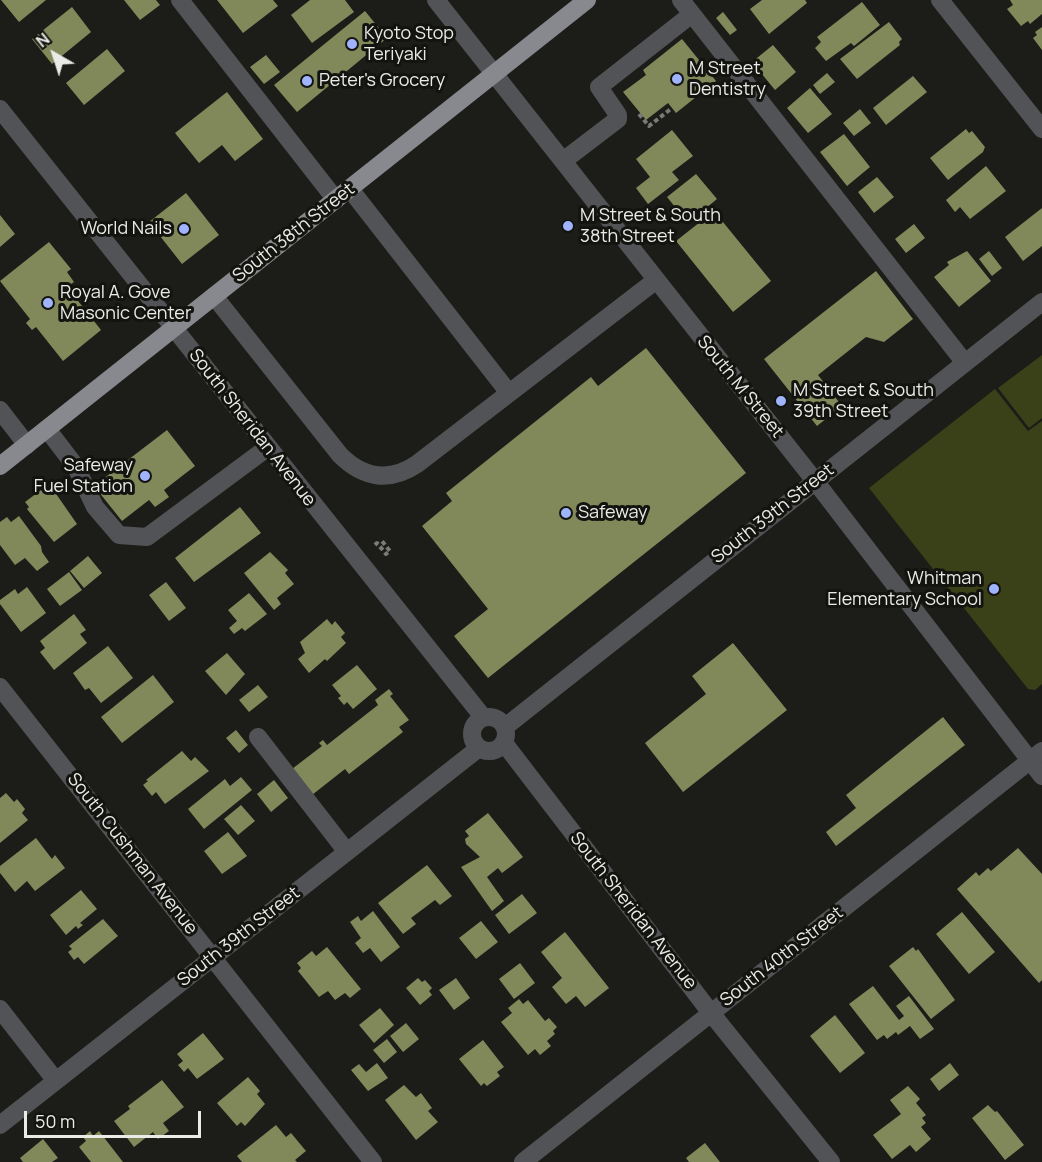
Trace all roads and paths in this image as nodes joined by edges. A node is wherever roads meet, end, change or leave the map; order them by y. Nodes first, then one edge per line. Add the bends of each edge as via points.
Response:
1 (180, 0) edge
2 (436, 0) edge
3 (587, 0) edge
4 (940, 0) edge
5 (687, 7) edge
6 (495, 75) junction
7 (634, 106) dead end
8 (672, 108) dead end
9 (0, 110) edge
10 (1042, 129) edge
11 (563, 161) junction
12 (343, 194) junction
13 (655, 281) junction
14 (214, 296) junction
15 (1042, 302) edge
16 (173, 329) junction
17 (965, 363) junction
18 (508, 393) junction
19 (0, 410) edge
20 (47, 429) junction
21 (27, 445) junction
22 (267, 448) junction
23 (0, 466) edge
24 (815, 481) junction
25 (381, 540) dead end
26 (375, 545) dead end
27 (0, 687) edge
28 (483, 717) junction
29 (505, 735) junction
30 (258, 737) dead end
31 (479, 748) junction
32 (1036, 756) edge
33 (1042, 776) edge
34 (346, 852) junction
35 (213, 957) junction
36 (0, 1009) edge
37 (711, 1013) junction
38 (56, 1081) junction
39 (0, 1125) edge
40 (373, 1162) edge
41 (523, 1162) edge
42 (831, 1162) edge

1 - 12 street
2 - 6 street, South M Street
3 - 6 main road, South 38th Street
4 - 10 street
5 - 11 street via 599,87 618,119
5 - 17 street
6 - 11 street, South M Street
6 - 12 main road, South 38th Street
7 - 8 path via 649,126
9 - 16 street, South Sheridan Avenue
11 - 13 street, South M Street
12 - 14 main road, South 38th Street
12 - 18 street
13 - 18 street
13 - 24 street, South M Street
14 - 16 main road, South 38th Street
14 - 18 street via 340,455 368,475 382,477 403,472
15 - 17 street, South 39th Street
16 - 20 main road, South 38th Street
16 - 22 street, South Sheridan Avenue
17 - 24 street, South 39th Street
19 - 21 street
20 - 21 main road, South 38th Street
20 - 22 street via 76,467 95,507 119,535 147,537
21 - 23 main road, South 38th Street
22 - 28 street, South Sheridan Avenue
24 - 29 street, South 39th Street
24 - 32 street, South M Street
25 - 26 path via 390,551 386,554 378,543
27 - 35 street, South Cushman Avenue
28 - 29 street via 498,719
28 - 31 street via 472,734
29 - 31 street via 495,750
29 - 37 street, South Sheridan Avenue
30 - 34 street
31 - 34 street, South 39th Street
32 - 33 street, South M Street
32 - 37 street, South 40th Street
34 - 35 street, South 39th Street
35 - 38 street, South 39th Street
35 - 40 street, South Cushman Avenue
36 - 38 street
37 - 41 street, South 40th Street
37 - 42 street, South Sheridan Avenue
38 - 39 street, South 39th Street

